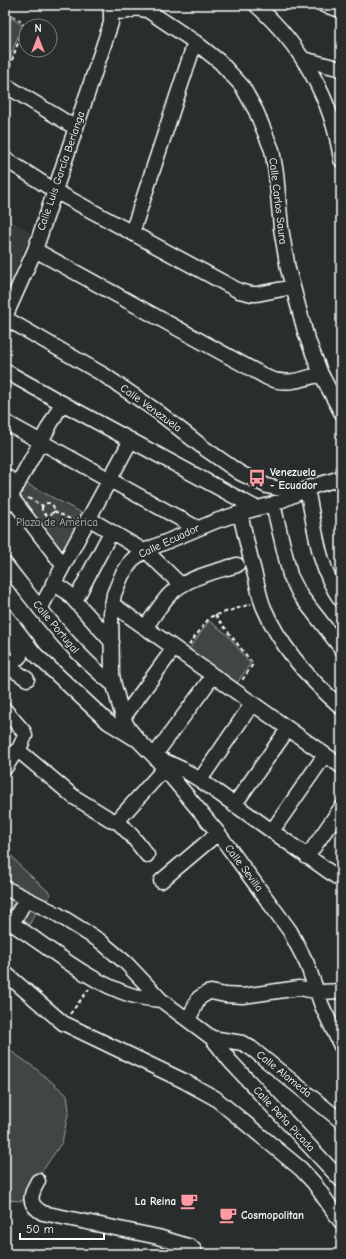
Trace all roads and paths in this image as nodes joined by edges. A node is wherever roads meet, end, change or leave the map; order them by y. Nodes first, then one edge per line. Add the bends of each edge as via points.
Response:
1 (256, 5) edge
2 (324, 5) edge
3 (109, 7) edge
4 (138, 8) edge
5 (341, 10) edge
6 (5, 13) edge
7 (111, 23) junction
8 (195, 42) junction
9 (303, 58) junction
10 (341, 69) edge
11 (5, 80) edge
12 (5, 85) edge
13 (76, 128) junction
14 (5, 159) edge
15 (341, 160) edge
16 (55, 191) junction
17 (132, 233) junction
18 (35, 250) junction
19 (293, 287) junction
20 (5, 318) edge
21 (5, 371) edge
22 (321, 374) junction
23 (62, 403) junction
24 (341, 412) edge
25 (5, 422) edge
26 (131, 440) junction
27 (41, 442) junction
28 (5, 476) edge
29 (341, 478) edge
30 (109, 480) junction
31 (18, 484) junction
32 (303, 491) junction
33 (8, 502) edge
34 (273, 504) junction
35 (256, 508) junction
36 (54, 511) junction
37 (240, 513) junction
38 (86, 522) junction
39 (197, 528) junction
40 (111, 532) junction
41 (144, 551) junction
42 (5, 564) edge
43 (64, 564) junction
44 (237, 565) dead end
45 (54, 583) junction
46 (181, 585) junction
47 (341, 600) edge
48 (75, 601) junction
49 (262, 601) junction
50 (112, 604) junction
51 (40, 609) junction
52 (215, 616) junction
53 (8, 619) edge
54 (145, 628) junction
55 (112, 642) junction
56 (341, 648) edge
57 (178, 651) junction
58 (7, 668) edge
59 (213, 676) junction
60 (27, 678) dead end
61 (114, 685) junction
62 (235, 692) junction
63 (252, 704) junction
64 (341, 707) edge
65 (5, 710) edge
66 (123, 718) junction
67 (288, 729) junction
68 (138, 740) junction
69 (18, 751) junction
70 (325, 755) junction
71 (154, 756) junction
72 (341, 766) edge
73 (5, 768) edge
74 (164, 769) junction
75 (200, 780) junction
76 (234, 805) junction
77 (341, 808) edge
78 (117, 821) junction
79 (272, 831) junction
80 (218, 833) junction
81 (147, 855) dead end
82 (307, 857) junction
83 (341, 880) edge
84 (161, 882) dead end
85 (5, 888) edge
86 (26, 899) junction
87 (8, 922) edge
88 (5, 973) edge
89 (97, 980) junction
90 (317, 991) junction
91 (341, 991) edge
92 (161, 1000) junction
93 (188, 1020) junction
94 (63, 1023) junction
95 (212, 1038) junction
96 (242, 1044) junction
97 (341, 1046) edge
98 (227, 1058) junction
99 (341, 1121) edge
100 (341, 1180) edge
101 (38, 1181) dead end
102 (341, 1222) edge
103 (193, 1254) edge

1 - 9 street via 280,29
2 - 5 street
3 - 4 street, Calle Carlos Saura via 115,11
3 - 7 street, Calle Luis García Berlanga
4 - 7 street
4 - 8 street, Calle Carlos Saura
6 - 11 path via 20,20 24,26
7 - 13 street, Calle Luis García Berlanga
8 - 17 street
8 - 19 street, Calle Carlos Saura via 220,62 242,86 265,130 272,150 281,228
9 - 10 street
9 - 15 street via 321,91 333,121
12 - 13 street
13 - 16 street, Calle Luis García Berlanga
14 - 16 street
16 - 17 street
16 - 18 street, Calle Luis García Berlanga
17 - 19 street via 239,291 258,294
18 - 20 street, Calle Luis García Berlanga
18 - 22 street via 276,382 283,383
19 - 22 street, Calle Carlos Saura via 306,335
20 - 32 street, Calle Venezuela via 104,375 240,473 267,486
21 - 23 street
22 - 24 street, Calle Carlos Saura
23 - 26 street
23 - 27 street
25 - 27 street
26 - 30 street
26 - 35 street
27 - 30 street
27 - 31 street
28 - 31 street
29 - 32 street, Calle Ecuador
30 - 38 street
30 - 39 street
31 - 33 street
32 - 34 street, Calle Ecuador
32 - 47 street via 323,562 331,584
33 - 43 street
34 - 35 street, Calle Ecuador
34 - 56 street via 290,575 300,595
35 - 37 street, Calle Ecuador
36 - 36 path via 51,503 42,506 42,511 47,514
36 - 38 path
37 - 39 street, Calle Ecuador
37 - 49 street
38 - 40 street
38 - 43 street
39 - 41 street, Calle Ecuador
40 - 41 street
40 - 48 street
41 - 46 street
41 - 50 street, Calle Ecuador via 132,560 122,575
42 - 51 street, Calle Portugal
43 - 45 street
44 - 46 street
45 - 48 street
45 - 51 street
46 - 54 street via 165,600
48 - 55 street
49 - 52 path
49 - 64 street via 290,652 321,689
50 - 54 street
50 - 55 street, Calle Ecuador
51 - 61 street, Calle Portugal via 76,652
52 - 57 path via 210,617
52 - 62 path via 253,664
53 - 58 street via 20,656
53 - 68 street via 35,654 90,706 108,722
54 - 57 street
55 - 61 street, Calle Ecuador
57 - 59 street
57 - 66 street
58 - 60 street
59 - 62 street
59 - 71 street
61 - 66 street, Calle Ecuador
62 - 63 street
63 - 67 street
63 - 75 street
65 - 69 street via 24,732
66 - 68 street, Calle Ecuador
67 - 70 street
67 - 76 street
68 - 71 street, Calle Ecuador
69 - 73 street
69 - 78 street via 74,797 110,820
70 - 72 street
70 - 79 street
71 - 74 street, Calle Sevilla
71 - 75 street
74 - 78 street
74 - 80 street, Calle Sevilla
75 - 76 street
76 - 79 street
77 - 82 street
78 - 81 street
79 - 82 street
80 - 84 street
80 - 90 street, Calle Sevilla via 290,931 308,964
82 - 83 street
85 - 86 street
86 - 87 street
86 - 92 street via 66,919 100,941 126,963
87 - 89 street
88 - 94 street
89 - 92 street via 131,995
89 - 94 path
90 - 91 street
90 - 93 street via 299,988 243,996 211,992 199,998
90 - 97 street, Calle Sevilla
92 - 93 street
93 - 95 street
94 - 102 street via 215,1098 301,1169
95 - 96 street, Calle Alameda
95 - 98 street, Calle Peña Picada
96 - 98 street via 230,1049
96 - 99 street, Calle Alameda via 267,1060
98 - 100 street, Calle Peña Picada
101 - 103 street via 31,1197 34,1205 43,1213 158,1237 191,1247 194,1250

